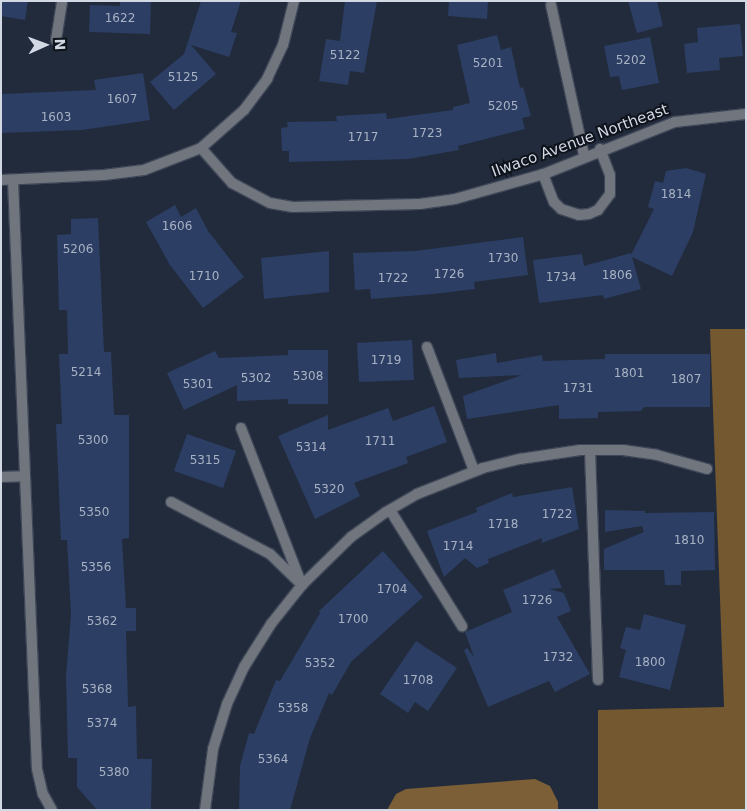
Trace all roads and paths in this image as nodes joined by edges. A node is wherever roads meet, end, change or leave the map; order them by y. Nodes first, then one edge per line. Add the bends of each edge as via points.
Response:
1 (62, 1) edge
2 (294, 1) edge
3 (551, 4) dead end
4 (56, 40) dead end
5 (746, 114) edge
6 (201, 148) junction
7 (600, 149) junction
8 (584, 155) junction
9 (543, 174) junction
10 (1, 180) edge
11 (13, 180) junction
12 (427, 347) dead end
13 (241, 428) dead end
14 (590, 450) junction
15 (707, 469) dead end
16 (474, 471) junction
17 (24, 476) junction
18 (1, 477) edge
19 (171, 502) dead end
20 (390, 510) junction
21 (302, 585) junction
22 (462, 626) dead end
23 (598, 680) dead end
24 (52, 810) edge
25 (205, 810) edge

1 - 4 street
2 - 6 street via 283,45 266,79 244,110
3 - 8 street
5 - 7 street, Ilwaco Avenue Northeast via 675,122
6 - 9 street, Ilwaco Avenue Northeast via 232,183 253,197 293,206 446,200
6 - 11 street via 144,170
7 - 8 street, Ilwaco Avenue Northeast
7 - 9 street via 611,185 605,203 589,214 579,215 561,209 554,202
8 - 9 street, Ilwaco Avenue Northeast
10 - 11 street
11 - 17 street
12 - 16 street
13 - 21 street
14 - 15 street via 657,455
14 - 16 street via 520,459
14 - 23 street
16 - 20 street via 417,494
17 - 18 street
17 - 24 street via 37,769 43,794
19 - 21 street via 270,554
20 - 21 street via 351,538
20 - 22 street
21 - 25 street via 271,624 244,667 227,704 213,749

